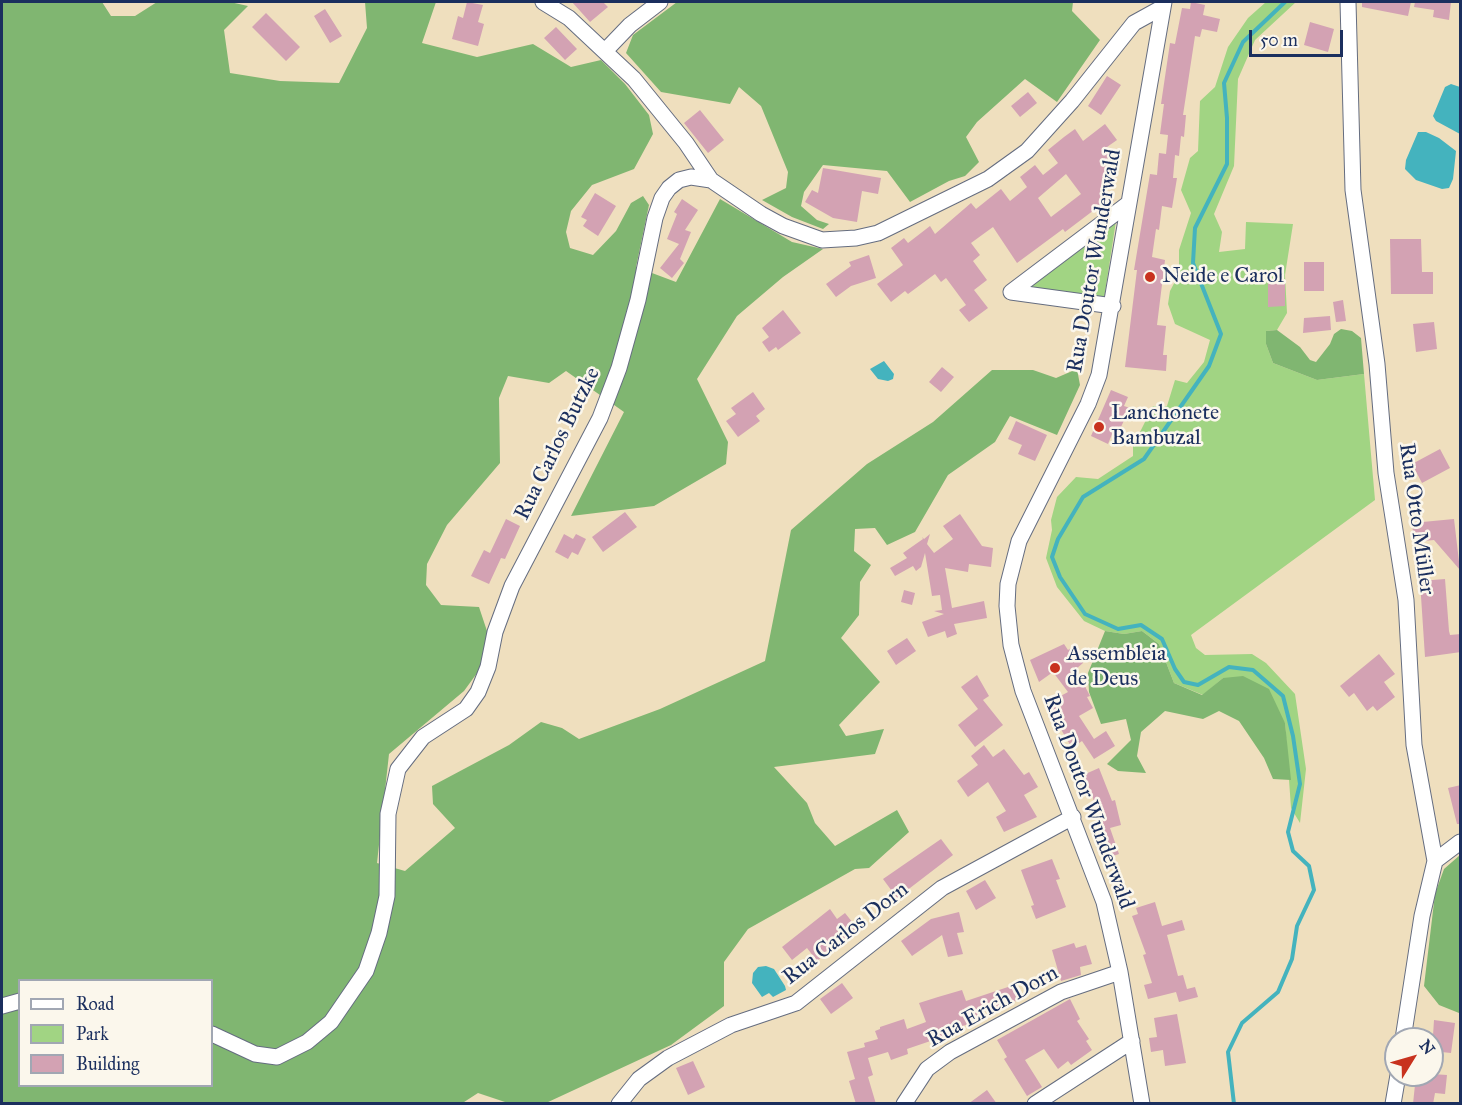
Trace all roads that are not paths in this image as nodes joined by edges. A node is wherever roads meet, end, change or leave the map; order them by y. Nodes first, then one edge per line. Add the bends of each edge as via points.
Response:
1 (543, 2) edge
2 (660, 2) edge
3 (1348, 2) edge
4 (1164, 4) edge
5 (606, 50) junction
6 (711, 180) junction
7 (1130, 203) junction
8 (1113, 306) junction
9 (1073, 817) junction
10 (1461, 842) edge
11 (1435, 861) junction
12 (1120, 972) junction
13 (18, 1002) edge
14 (2, 1006) edge
15 (1405, 1027) edge
16 (213, 1034) edge
17 (1132, 1041) junction
18 (1396, 1087) edge
19 (619, 1104) edge
20 (904, 1104) edge
21 (1035, 1104) edge
22 (1142, 1104) edge
23 (1393, 1104) edge

1 - 5 street via 569,18
2 - 5 street
3 - 11 street, Rua Otto Müller via 1353,190 1377,364 1386,473 1406,600 1416,756
4 - 6 street via 1134,22 1027,151 988,179 878,232 838,241 813,237 761,214
4 - 7 street, Rua Doutor Wunderwald
5 - 6 street via 657,106
6 - 16 street, Rua Carlos Butzke via 679,180 662,198 619,368 580,460 512,586 478,692 466,709 423,737 398,769 388,814 387,896 380,933 366,971 331,1022 307,1042 277,1057 255,1054
7 - 8 street, Rua Doutor Wunderwald
7 - 8 street via 1011,292
8 - 9 street, Rua Doutor Wunderwald via 1094,390 1019,541 1008,585 1008,628 1014,663
9 - 12 street, Rua Doutor Wunderwald via 1104,902
9 - 19 street, Rua Carlos Dorn via 942,888 796,1003 731,1025 668,1058 639,1079
10 - 11 street
11 - 15 street, Rua Otto Müller
12 - 17 street, Rua Doutor Wunderwald
12 - 20 street, Rua Erich Dorn via 1061,992 950,1052 927,1069
13 - 14 street
17 - 21 street
17 - 22 street, Rua Doutor Wunderwald
18 - 23 street

